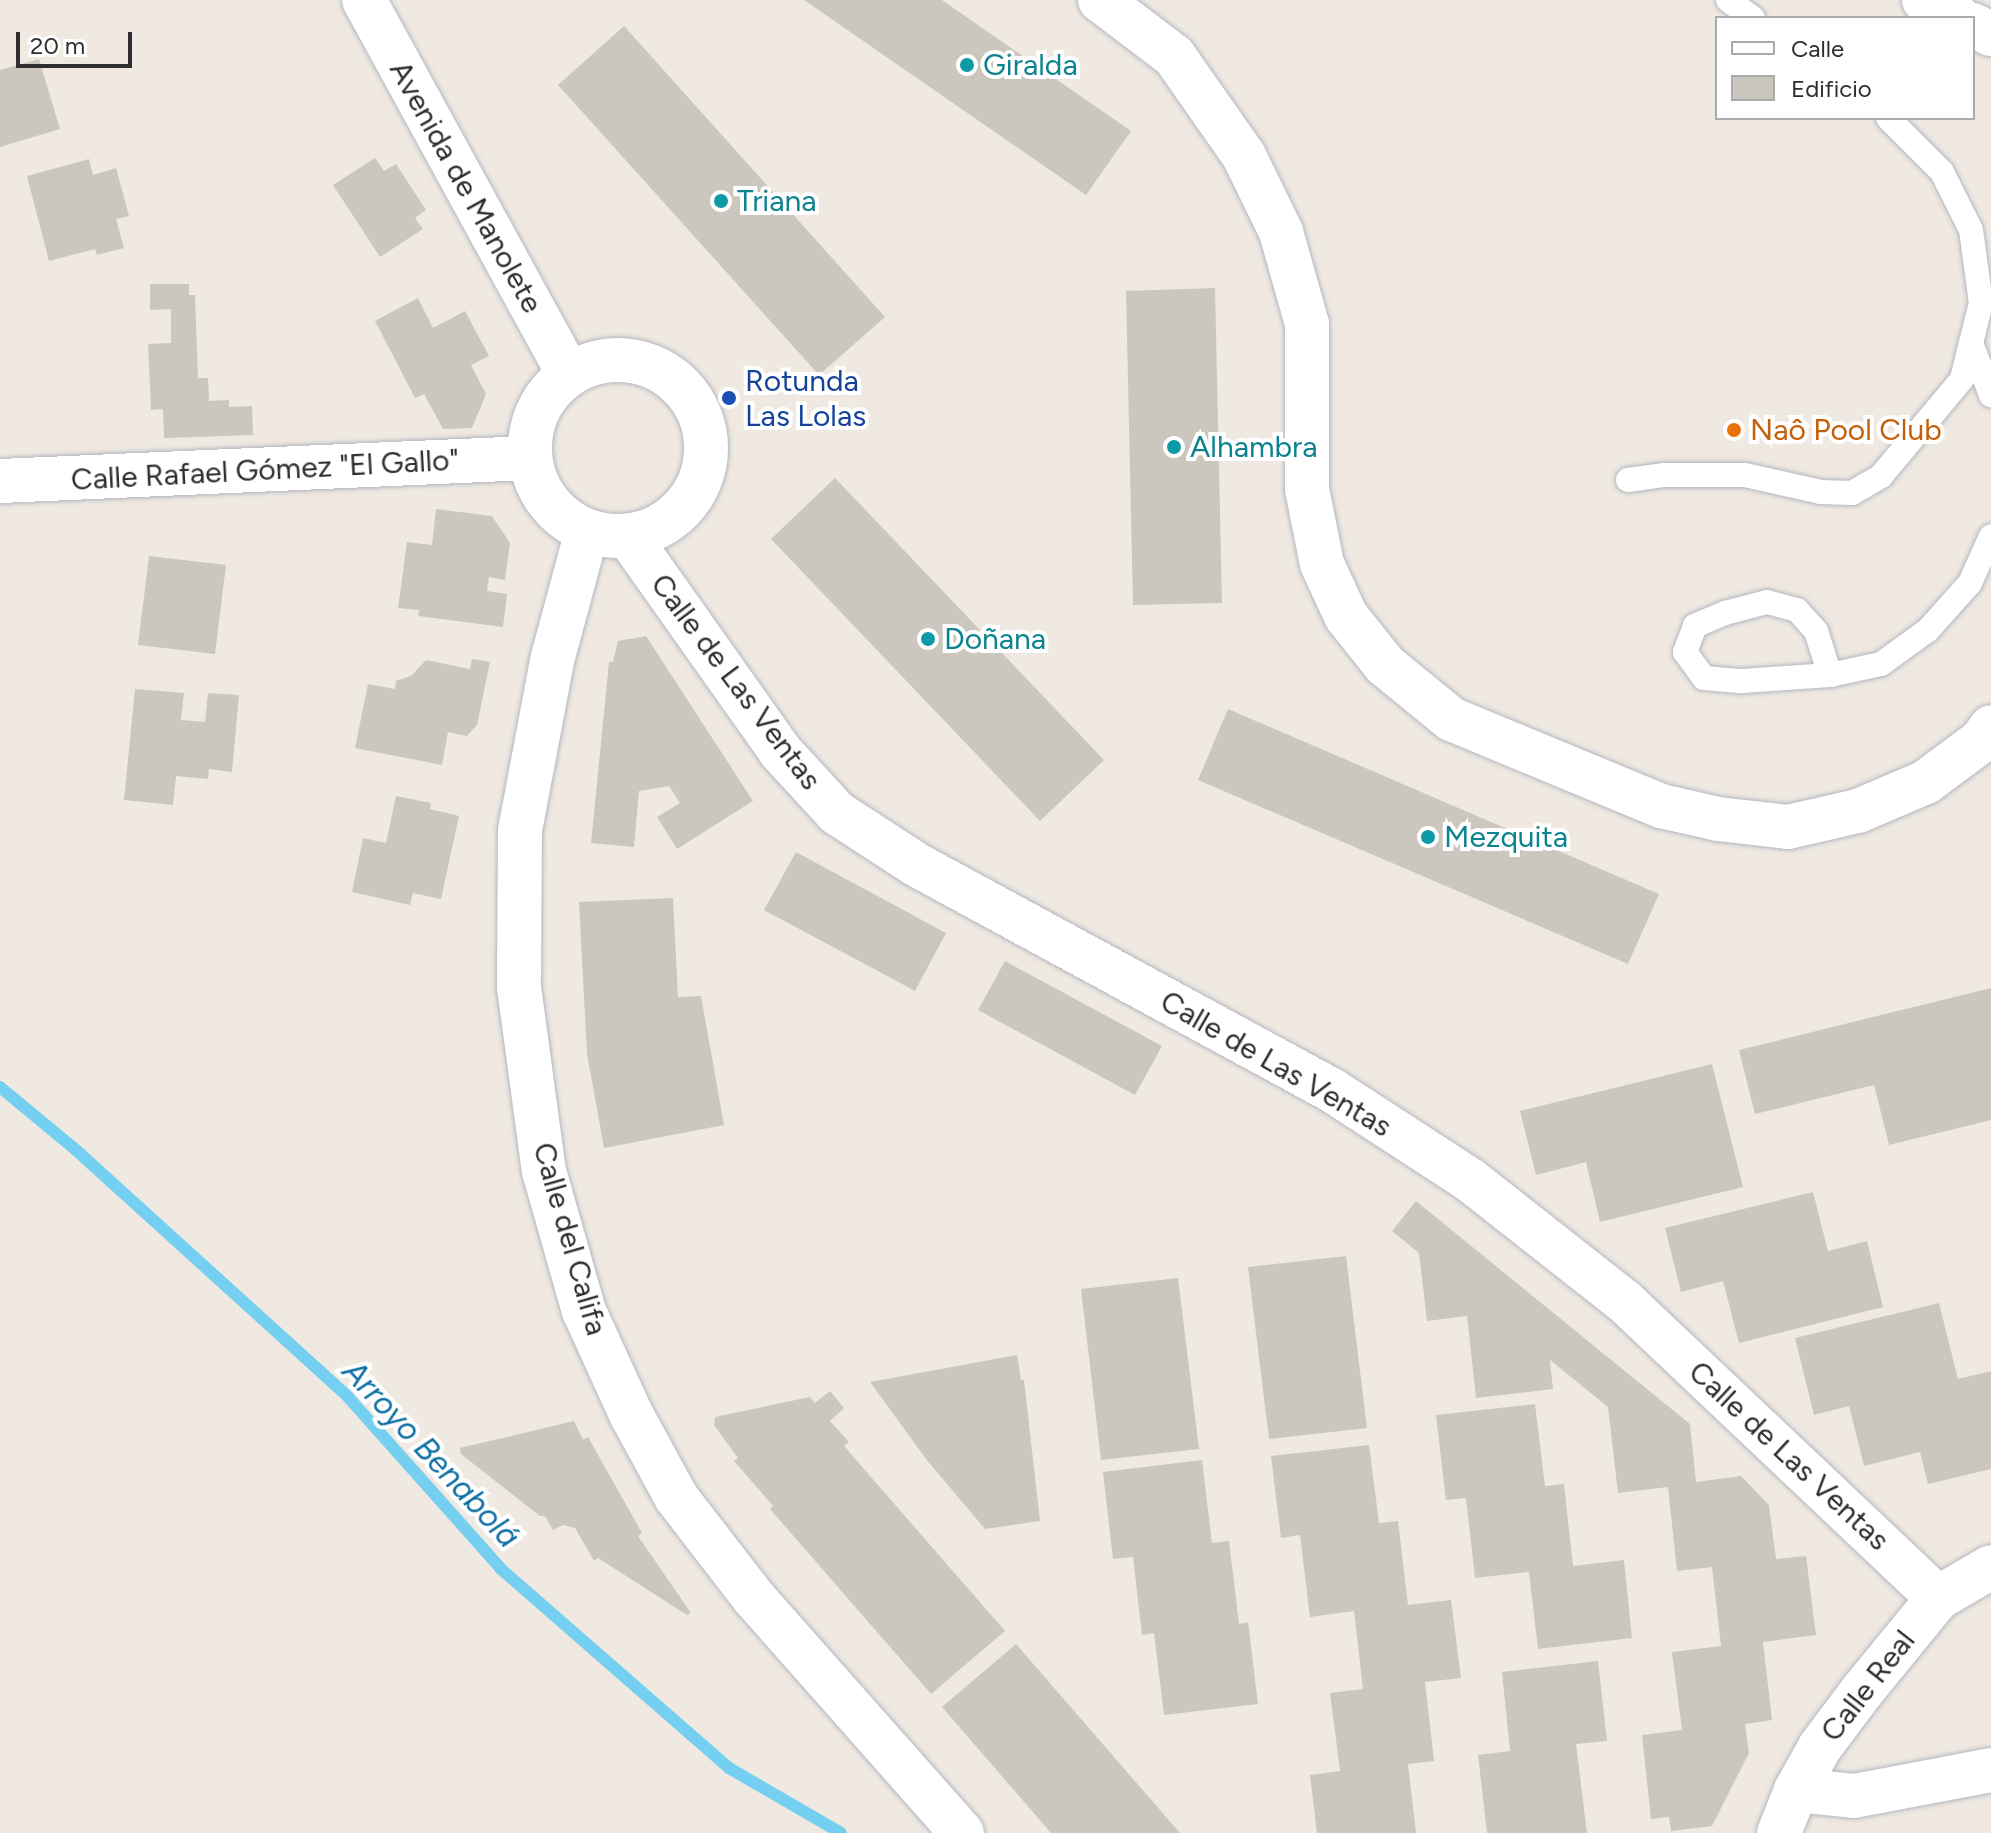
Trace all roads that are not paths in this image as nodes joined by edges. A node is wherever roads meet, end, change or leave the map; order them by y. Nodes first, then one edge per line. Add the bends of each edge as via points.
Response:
1 (364, 0) edge
2 (1100, 0) edge
3 (1728, 0) edge
4 (1924, 0) edge
5 (1750, 16) edge
6 (1955, 16) edge
7 (1890, 120) edge
8 (1971, 343) junction
9 (569, 374) junction
10 (1991, 395) edge
11 (529, 458) junction
12 (1628, 480) dead end
13 (0, 481) edge
14 (608, 533) junction
15 (1991, 536) edge
16 (1830, 675) junction
17 (1991, 727) edge
18 (1991, 1567) edge
19 (1938, 1598) junction
20 (1991, 1770) edge
21 (1796, 1790) junction
22 (962, 1833) edge
23 (1779, 1833) edge

1 - 9 street, Avenida de Manolete
2 - 17 street via 1174,56 1257,181 1281,232 1307,324 1307,489 1322,564 1346,616 1385,665 1451,719 1661,806 1788,827 1858,811 1926,782 1981,741
3 - 5 lane
4 - 6 street
7 - 8 lane via 1942,172 1971,230 1981,303
8 - 10 lane
8 - 12 lane via 1962,379 1881,476 1852,493 1821,492 1745,475
9 - 11 street via 537,410
9 - 14 street via 589,364 634,360 675,380 701,417 706,462 699,484 671,519
11 - 13 street, Calle Rafael Gómez "El Gallo"
11 - 14 street via 548,502 572,524
14 - 19 street, Calle de Las Ventas via 780,751 837,813 917,865 1333,1091 1470,1180 1624,1301
14 - 22 street, Calle del Califa via 552,661 520,831 519,987 544,1171 584,1311 676,1497 754,1598
15 - 16 lane via 1970,583 1928,630 1881,664
16 - 16 lane via 1816,631 1797,610 1767,602 1695,626 1685,652 1704,678
18 - 19 street, Calle Real
19 - 21 street, Calle Real via 1837,1725
20 - 21 street via 1854,1796
21 - 23 street, Calle Real

